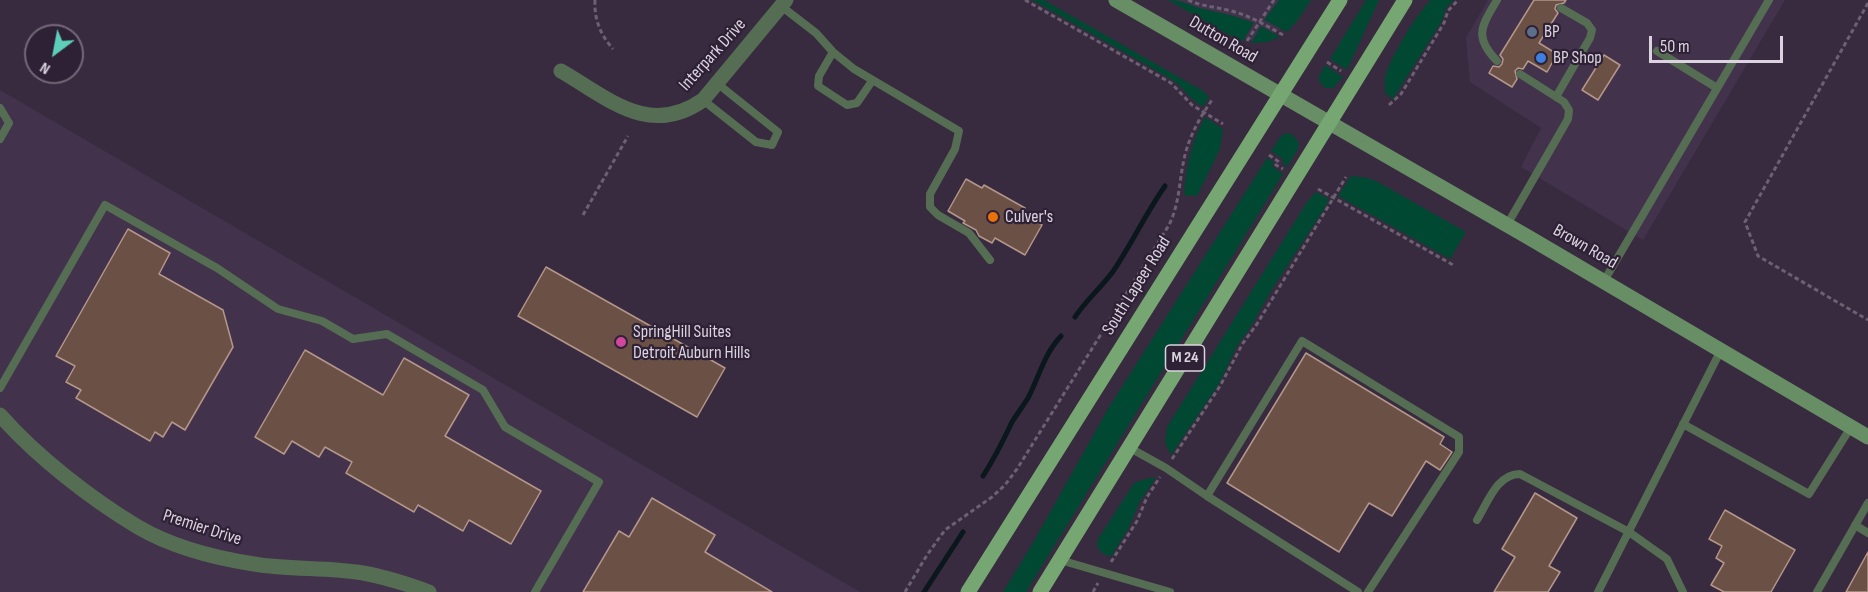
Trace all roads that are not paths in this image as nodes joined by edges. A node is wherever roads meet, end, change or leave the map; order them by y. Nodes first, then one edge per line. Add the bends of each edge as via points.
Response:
1 (1116, 0) edge
2 (1340, 0) edge
3 (1405, 0) edge
4 (1769, 0) edge
5 (1494, 1) edge
6 (784, 3) edge
7 (1561, 8) dead end
8 (1657, 51) dead end
9 (833, 52) junction
10 (1497, 61) dead end
11 (561, 71) dead end
12 (1520, 74) dead end
13 (873, 81) junction
14 (718, 84) junction
15 (1717, 88) junction
16 (1280, 95) junction
17 (1556, 97) junction
18 (703, 100) junction
19 (0, 108) edge
20 (1329, 123) junction
21 (0, 139) edge
22 (1507, 225) junction
23 (990, 260) dead end
24 (1604, 281) junction
25 (1721, 350) junction
26 (0, 388) edge
27 (0, 416) edge
28 (1683, 424) junction
29 (1851, 427) junction
30 (1868, 436) edge
31 (1130, 448) junction
32 (1207, 496) junction
33 (1868, 503) edge
34 (1477, 520) dead end
35 (1855, 525) junction
36 (1629, 532) junction
37 (1868, 533) edge
38 (1060, 560) junction
39 (429, 592) edge
40 (535, 592) edge
41 (968, 592) edge
42 (1040, 592) edge
43 (1170, 592) edge
44 (1358, 592) edge
45 (1368, 592) edge
46 (1598, 592) edge
47 (1683, 592) edge
48 (1817, 592) edge

1 - 16 main road, Dutton Road
2 - 16 main road, South Lapeer Road
3 - 20 main road, M 24
4 - 15 lane
5 - 10 lane via 1481,38
6 - 9 lane
6 - 14 street, Interpark Drive
7 - 17 lane via 1592,30
8 - 15 lane
9 - 13 lane
9 - 13 lane via 819,76 818,86 848,105 857,102
11 - 18 street, Interpark Drive via 640,114 672,116
12 - 17 lane
13 - 23 lane via 959,131 956,149 930,194 930,207 969,233
14 - 18 street, Interpark Drive
14 - 18 lane via 778,132 772,145 756,142
15 - 24 lane
16 - 20 main road, Brown Road
16 - 41 main road, South Lapeer Road
17 - 22 lane via 1569,110 1568,119
19 - 21 lane via 9,123
20 - 22 main road, Brown Road
20 - 31 main road, M 24
22 - 24 main road, Brown Road
24 - 25 main road, Brown Road
25 - 28 lane
25 - 29 main road, Brown Road
26 - 40 lane via 105,204 217,268 278,309 322,321 353,339 387,334 483,390 505,427 599,482
27 - 39 street, Premier Drive via 82,488 139,527 166,539 227,560 361,573
28 - 29 lane via 1809,494
28 - 36 lane
29 - 30 main road, Brown Road
31 - 32 lane
31 - 38 main road, M 24
32 - 44 lane
32 - 45 lane via 1302,341 1459,437 1459,452
33 - 35 lane
34 - 36 lane via 1502,479 1520,474
35 - 37 lane
35 - 48 lane
36 - 46 lane
36 - 47 lane via 1667,559
38 - 42 main road, M 24
38 - 43 lane

